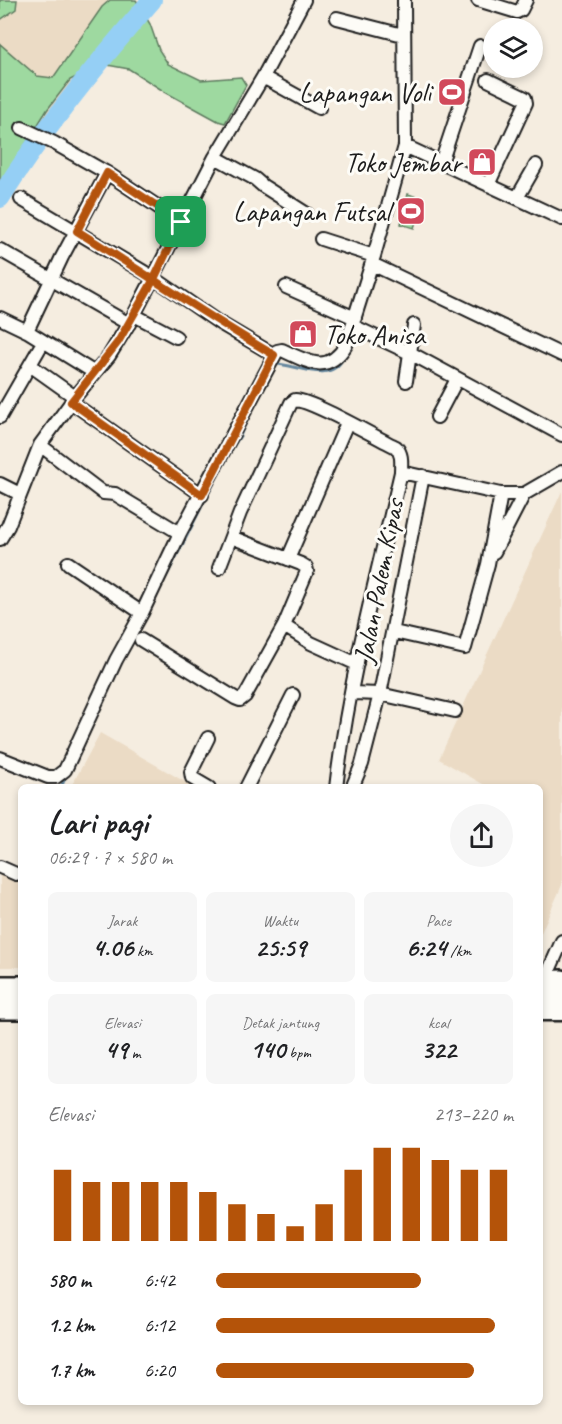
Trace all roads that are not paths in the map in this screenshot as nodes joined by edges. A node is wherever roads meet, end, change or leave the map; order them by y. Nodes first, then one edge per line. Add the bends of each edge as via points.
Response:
1 (304, 0) edge
2 (404, 0) edge
3 (478, 0) edge
4 (526, 0) edge
5 (337, 18) dead end
6 (403, 35) junction
7 (480, 46) dead end
8 (262, 77) junction
9 (488, 80) dead end
10 (319, 108) dead end
11 (28, 131) dead end
12 (405, 146) junction
13 (215, 157) junction
14 (441, 164) junction
15 (536, 165) dead end
16 (107, 173) junction
17 (489, 185) junction
18 (517, 198) junction
19 (21, 199) dead end
20 (307, 214) dead end
21 (562, 219) edge
22 (181, 222) junction
23 (77, 231) junction
24 (321, 239) dead end
25 (0, 250) edge
26 (374, 263) junction
27 (51, 279) junction
28 (154, 279) junction
29 (286, 287) dead end
30 (0, 318) edge
31 (132, 320) junction
32 (354, 322) junction
33 (414, 325) dead end
34 (27, 331) junction
35 (176, 338) dead end
36 (43, 342) junction
37 (409, 353) junction
38 (274, 355) junction
39 (562, 355) edge
40 (30, 365) junction
41 (95, 373) junction
42 (457, 379) junction
43 (406, 381) dead end
44 (73, 400) junction
45 (2, 407) edge
46 (437, 417) dead end
47 (347, 423) junction
48 (562, 435) edge
49 (40, 445) junction
50 (400, 472) junction
51 (562, 472) edge
52 (423, 476) junction
53 (0, 484) edge
54 (20, 494) junction
55 (501, 494) junction
56 (524, 494) junction
57 (202, 495) junction
58 (180, 533) junction
59 (231, 537) junction
60 (0, 539) edge
61 (288, 559) junction
62 (68, 563) dead end
63 (488, 564) junction
64 (219, 568) dead end
65 (142, 613) junction
66 (284, 626) junction
67 (394, 632) junction
68 (141, 640) dead end
69 (357, 664) junction
70 (352, 693) junction
71 (380, 694) junction
72 (293, 695) dead end
73 (455, 711) dead end
74 (208, 738) dead end
75 (0, 758) edge
76 (339, 762) junction
77 (362, 764) junction
78 (202, 784) edge
79 (248, 784) edge
80 (336, 784) edge
81 (354, 784) edge
82 (0, 867) edge
83 (16, 874) dead end
84 (562, 941) edge
85 (550, 977) edge
86 (0, 979) edge
87 (18, 979) edge
88 (0, 987) edge
89 (18, 987) edge
90 (543, 1001) edge
91 (562, 1001) edge
92 (0, 1008) edge
93 (18, 1008) edge
94 (543, 1012) edge
95 (562, 1012) edge
96 (0, 1017) edge
97 (18, 1018) edge

1 - 8 street
2 - 6 street
3 - 4 street via 517,12
5 - 6 street
6 - 12 street
7 - 14 street
8 - 10 street
8 - 13 street
9 - 17 street via 525,98 526,103
11 - 16 street
12 - 14 street
12 - 26 street
13 - 20 street
13 - 22 street
14 - 17 street
15 - 18 street
16 - 22 street
16 - 23 street
17 - 18 street
18 - 21 street
19 - 23 street
22 - 28 street
23 - 27 street
23 - 28 street
24 - 26 street
25 - 27 street
26 - 32 street
26 - 39 street
27 - 31 street
27 - 34 street
28 - 31 street
28 - 38 street
29 - 32 street
30 - 34 street
31 - 35 street
31 - 41 street
32 - 37 street
32 - 38 street via 346,345 332,362 323,364 279,350
33 - 37 street
34 - 36 street
36 - 40 street
36 - 41 street
37 - 42 street
37 - 43 street
38 - 57 street
40 - 44 street
40 - 45 street
41 - 44 street
42 - 46 street
42 - 48 street
44 - 49 street
44 - 57 street
47 - 50 street via 396,447 401,456
47 - 59 street via 303,401 291,403
47 - 61 street
49 - 54 street
49 - 58 street via 103,493 115,494
50 - 52 street
50 - 69 street
51 - 56 street
52 - 55 street
52 - 67 street, Jalan Palem Kipas
53 - 54 street
54 - 60 street
55 - 56 street
55 - 63 street
56 - 63 street
57 - 58 street
58 - 65 street
59 - 61 street
59 - 64 street
61 - 66 street via 307,571
62 - 65 street
63 - 67 street via 465,648
65 - 75 street via 65,770 56,777 48,777
66 - 68 street via 240,700
66 - 69 street
67 - 71 street, Jalan Palem Kipas
69 - 70 street
70 - 71 street, Jalan Palem Kipas
70 - 76 street
71 - 73 street, Jalan Palem Kipas
71 - 77 street, Jalan Palem Kipas
72 - 79 street
74 - 78 street via 191,776
76 - 77 street
76 - 80 street
77 - 81 street, Jalan Palem Kipas
82 - 83 street
84 - 85 street
86 - 87 main road
88 - 89 highway
90 - 91 highway
92 - 93 highway
94 - 95 main road
96 - 97 main road

